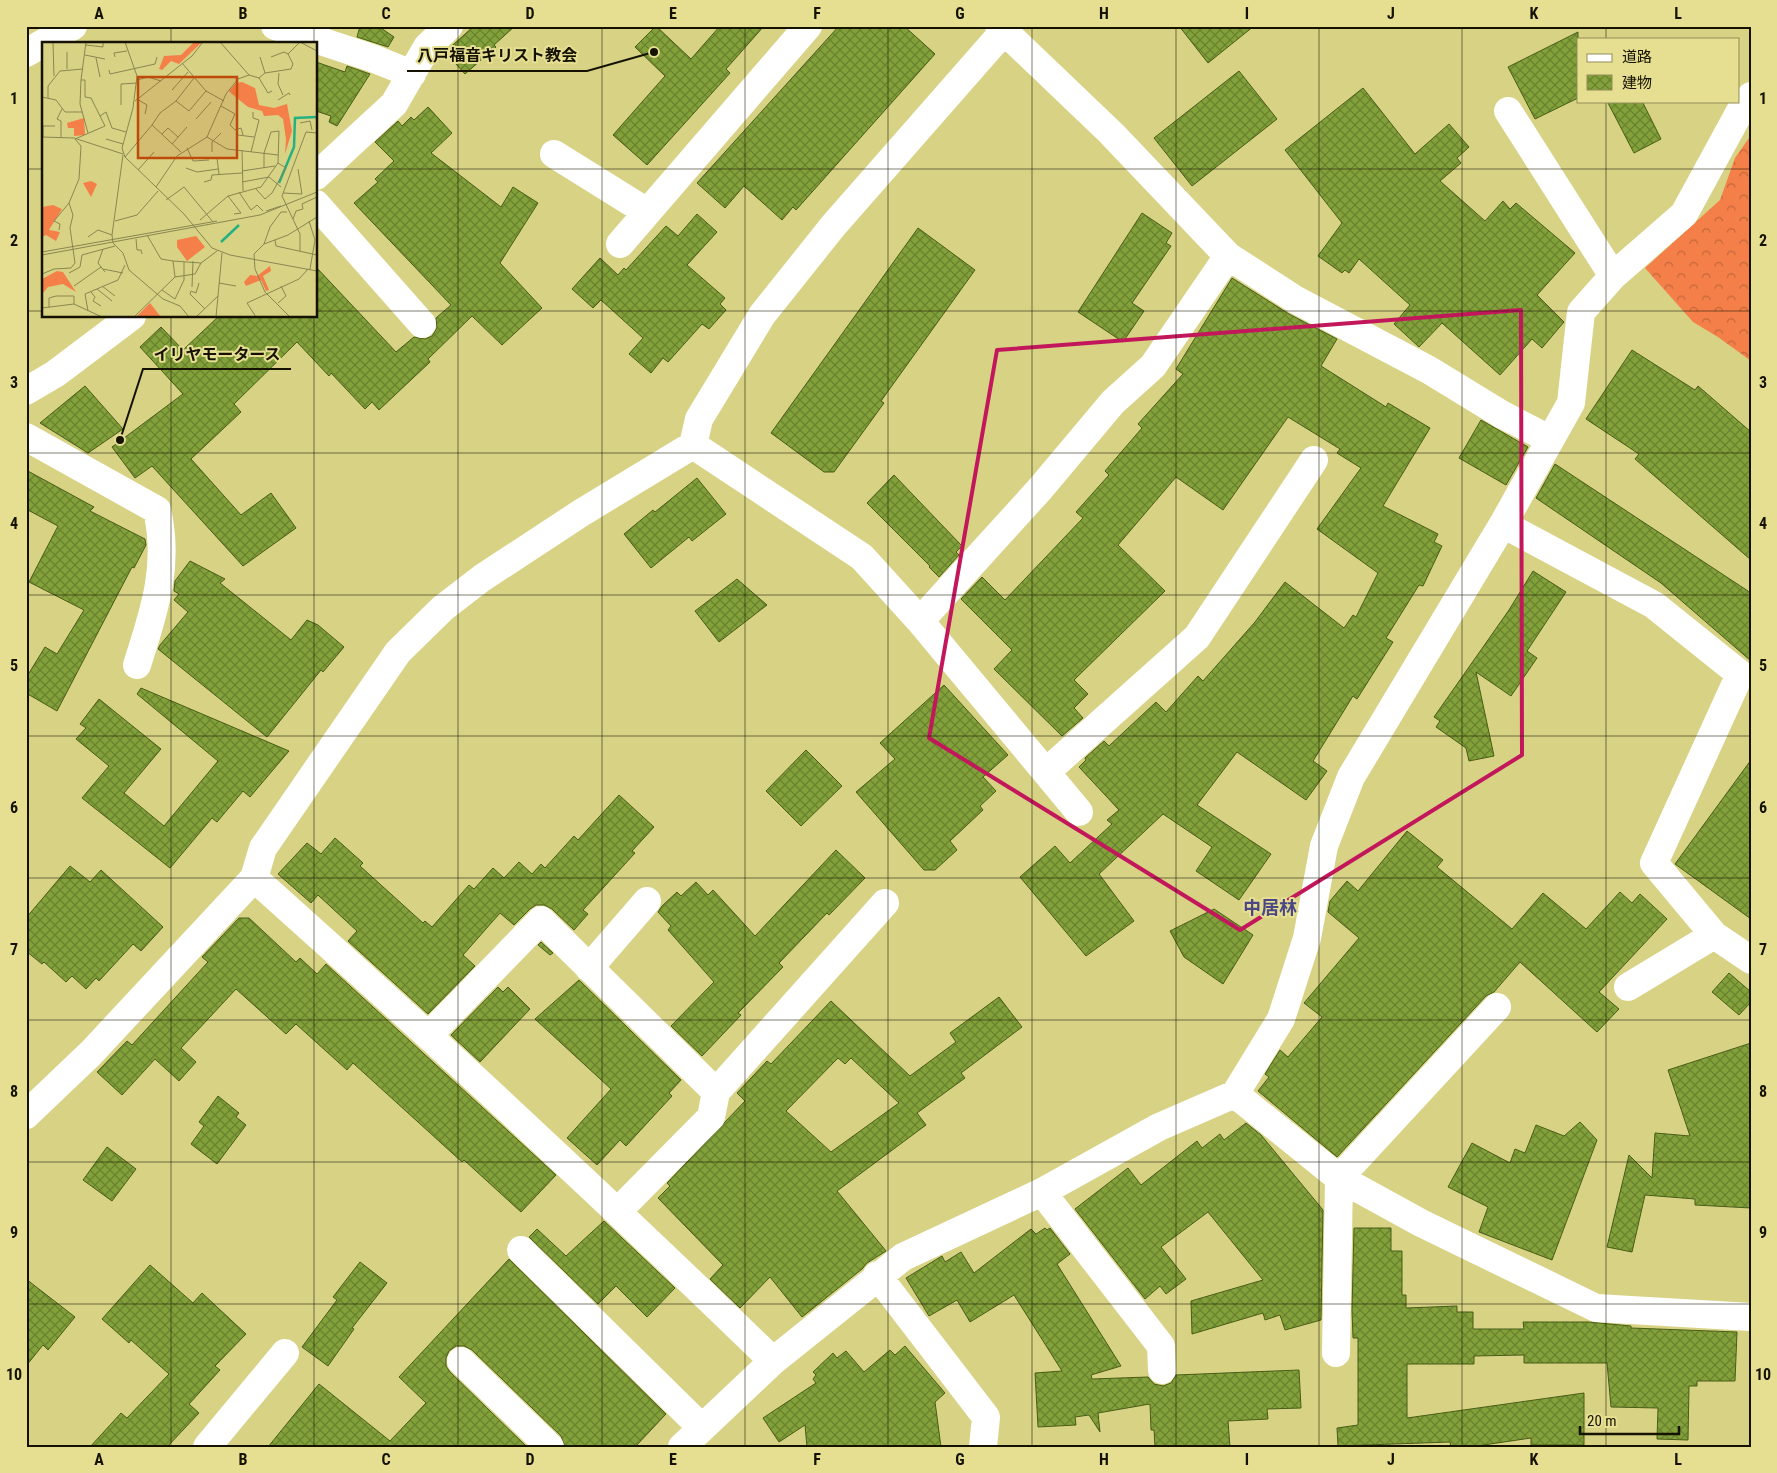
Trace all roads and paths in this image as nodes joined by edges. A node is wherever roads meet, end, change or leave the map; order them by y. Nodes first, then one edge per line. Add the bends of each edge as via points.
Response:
1 (73, 26) edge
2 (275, 26) edge
3 (449, 26) edge
4 (808, 26) edge
5 (1001, 29) edge
6 (44, 42) edge
7 (42, 43) edge
8 (26, 52) edge
9 (412, 74) junction
10 (1751, 96) edge
11 (1508, 111) dead end
12 (554, 154) dead end
13 (318, 174) edge
14 (318, 206) edge
15 (647, 212) junction
16 (620, 244) dead end
17 (1228, 256) junction
18 (1613, 276) junction
19 (129, 318) edge
20 (422, 324) dead end
21 (26, 391) edge
22 (26, 437) edge
23 (1549, 439) junction
24 (693, 445) junction
25 (1314, 460) dead end
26 (1503, 524) junction
27 (920, 621) junction
28 (137, 665) dead end
29 (1046, 772) junction
30 (1078, 812) dead end
31 (254, 878) junction
32 (647, 901) dead end
33 (885, 903) dead end
34 (1714, 935) junction
35 (1751, 960) edge
36 (589, 968) junction
37 (1628, 987) dead end
38 (1497, 1007) dead end
39 (429, 1035) junction
40 (716, 1092) junction
41 (1235, 1094) junction
42 (26, 1115) edge
43 (1339, 1178) junction
44 (1042, 1192) junction
45 (618, 1211) junction
46 (521, 1250) dead end
47 (877, 1276) junction
48 (1751, 1317) edge
49 (285, 1353) dead end
50 (1336, 1353) dead end
51 (461, 1360) dead end
52 (773, 1360) junction
53 (1162, 1370) dead end
54 (702, 1427) junction
55 (207, 1447) edge
56 (550, 1447) edge
57 (682, 1447) edge
58 (983, 1447) edge

1 - 6 street
2 - 9 street
3 - 9 street via 427,47
4 - 15 street
5 - 17 street via 1111,134
5 - 24 street via 833,226 762,315 699,419
7 - 8 street
9 - 13 street via 394,104
10 - 18 street via 1684,214
11 - 18 street
12 - 15 street
14 - 20 street
15 - 16 street
17 - 23 street via 1296,300 1429,370
17 - 27 street via 1153,366 1113,402 1040,489
18 - 23 street via 1581,312 1571,403
19 - 21 street via 55,374
22 - 28 street via 157,510 161,524 162,571 157,603
23 - 26 street
24 - 27 street via 862,557
24 - 31 street via 482,578 443,608 398,652 263,848
25 - 29 street via 1197,637
26 - 34 street via 1654,605 1740,674 1654,863
26 - 41 street via 1351,777 1324,846 1307,938 1281,1019
27 - 29 street
29 - 30 street
31 - 39 street
31 - 42 street via 92,1053
32 - 36 street
33 - 40 street
34 - 35 street
34 - 37 street
36 - 39 street via 541,920
36 - 40 street
38 - 43 street
39 - 45 street
40 - 45 street via 711,1118
41 - 43 street
41 - 44 street via 1159,1127
43 - 48 street via 1421,1223 1596,1308
43 - 50 street
44 - 47 street via 903,1257
44 - 53 street via 1161,1346
45 - 52 street
46 - 54 street
47 - 52 street
47 - 58 street via 986,1416
49 - 55 street
51 - 56 street
52 - 54 street
54 - 57 street

